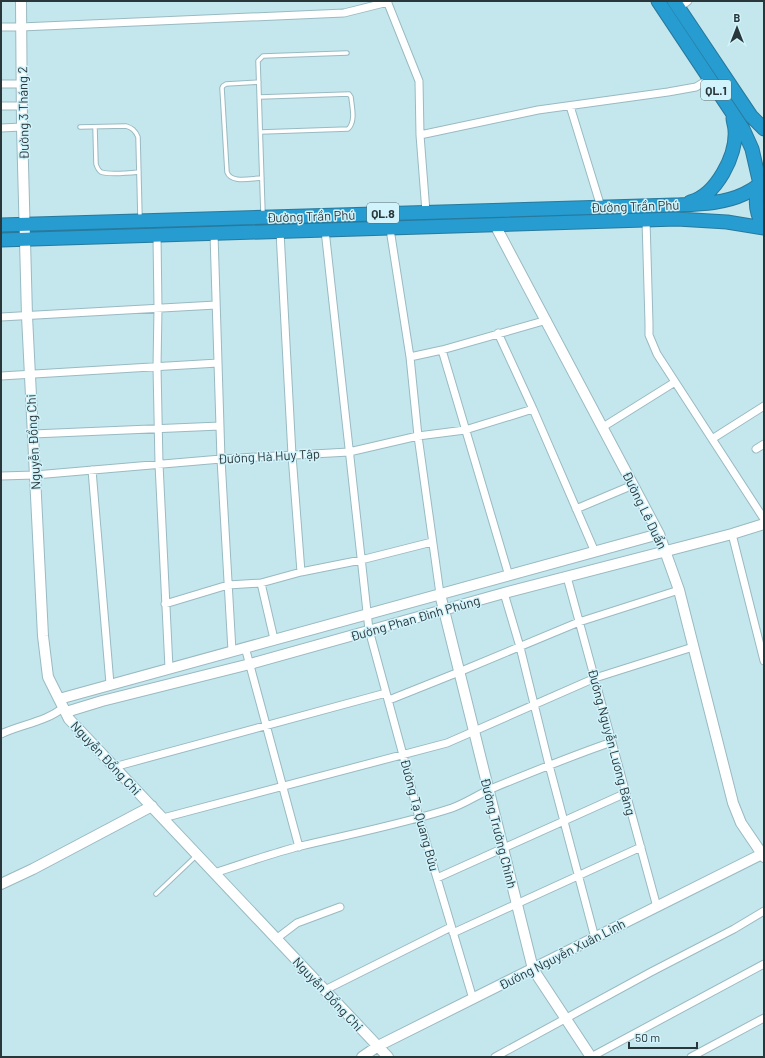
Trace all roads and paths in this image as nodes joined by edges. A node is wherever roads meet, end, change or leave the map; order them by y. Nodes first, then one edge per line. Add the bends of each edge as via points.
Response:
1 (18, 1) edge
2 (658, 1) edge
3 (387, 2) edge
4 (681, 3) edge
5 (1, 27) edge
6 (21, 27) junction
7 (346, 53) dead end
8 (708, 79) junction
9 (259, 82) junction
10 (1, 84) edge
11 (22, 84) junction
12 (260, 97) junction
13 (1, 106) edge
14 (22, 106) junction
15 (570, 106) junction
16 (731, 113) junction
17 (22, 127) junction
18 (80, 127) dead end
19 (96, 127) junction
20 (1, 128) edge
21 (764, 129) edge
22 (261, 132) junction
23 (420, 135) junction
24 (139, 172) junction
25 (262, 178) junction
26 (762, 181) edge
27 (675, 205) junction
28 (601, 207) junction
29 (426, 212) junction
30 (263, 217) junction
31 (646, 220) junction
32 (140, 221) junction
33 (26, 224) junction
34 (1, 225) edge
35 (495, 225) junction
36 (390, 228) junction
37 (764, 228) edge
38 (325, 230) junction
39 (280, 232) junction
40 (214, 234) junction
41 (156, 236) junction
42 (1, 240) edge
43 (26, 240) junction
44 (216, 305) junction
45 (158, 308) junction
46 (27, 316) junction
47 (1, 317) edge
48 (547, 320) junction
49 (498, 333) junction
50 (442, 350) junction
51 (410, 357) junction
52 (218, 363) junction
53 (156, 367) junction
54 (30, 373) junction
55 (1, 376) edge
56 (675, 382) junction
57 (764, 406) edge
58 (533, 409) junction
59 (220, 426) junction
60 (603, 427) junction
61 (158, 429) junction
62 (465, 430) junction
63 (33, 434) junction
64 (418, 436) junction
65 (712, 439) junction
66 (764, 444) edge
67 (756, 449) dead end
68 (349, 452) junction
69 (292, 455) junction
70 (221, 459) junction
71 (158, 464) junction
72 (92, 470) junction
73 (35, 475) junction
74 (1, 476) edge
75 (633, 485) junction
76 (576, 509) junction
77 (764, 519) edge
78 (764, 524) edge
79 (660, 534) junction
80 (732, 534) junction
81 (432, 542) junction
82 (666, 551) junction
83 (595, 552) junction
84 (361, 560) junction
85 (301, 572) junction
86 (509, 576) junction
87 (567, 577) junction
88 (262, 583) junction
89 (228, 586) junction
90 (679, 590) junction
91 (504, 593) junction
92 (440, 594) junction
93 (165, 604) junction
94 (444, 610) junction
95 (368, 614) junction
96 (579, 622) junction
97 (370, 630) junction
98 (274, 639) junction
99 (245, 647) junction
100 (520, 647) junction
101 (693, 647) junction
102 (232, 651) junction
103 (764, 660) edge
104 (250, 664) junction
105 (169, 668) junction
106 (459, 672) junction
107 (595, 678) junction
108 (110, 684) junction
109 (388, 696) junction
110 (535, 704) junction
111 (63, 706) junction
112 (267, 726) junction
113 (474, 731) junction
114 (1, 734) edge
115 (612, 742) junction
116 (403, 755) junction
117 (549, 765) junction
118 (114, 766) junction
119 (283, 786) junction
120 (488, 790) junction
121 (626, 793) junction
122 (152, 806) junction
123 (163, 818) junction
124 (418, 818) junction
125 (564, 820) junction
126 (299, 846) junction
127 (641, 847) junction
128 (503, 849) junction
129 (197, 854) junction
130 (763, 855) edge
131 (214, 873) junction
132 (579, 875) junction
133 (437, 878) junction
134 (1, 884) edge
135 (156, 894) dead end
136 (517, 905) junction
137 (340, 907) dead end
138 (657, 907) junction
139 (764, 911) edge
140 (452, 930) junction
141 (276, 938) junction
142 (595, 938) junction
143 (764, 964) edge
144 (533, 969) junction
145 (325, 990) junction
146 (474, 999) junction
147 (566, 1018) junction
148 (764, 1018) edge
149 (378, 1046) junction
150 (362, 1057) edge
151 (388, 1057) edge
152 (495, 1057) edge
153 (591, 1057) edge
154 (691, 1057) edge

1 - 6 street, Đường 3 Tháng 2
2 - 8 highway, QL.1
3 - 6 street via 344,13
3 - 23 street via 418,80
4 - 21 highway, QL.1 via 751,116
5 - 6 street
6 - 11 street, Đường 3 Tháng 2
7 - 9 lane via 263,56 258,61
8 - 15 street via 696,87
8 - 16 highway, QL.1
9 - 12 lane
9 - 25 lane via 226,84 222,88 228,176 238,179
10 - 11 street
11 - 14 street, Đường 3 Tháng 2
12 - 22 lane
12 - 22 lane via 348,94 351,96 352,121 348,129
13 - 14 street
14 - 17 street, Đường 3 Tháng 2
15 - 23 street via 538,110
15 - 28 street
16 - 26 highway, QL.1 via 743,129
16 - 27 highway via 736,130 734,145 722,176 704,196
17 - 20 street
17 - 33 street, Đường 3 Tháng 2
18 - 19 lane
19 - 24 lane via 126,126 136,132
19 - 24 lane via 98,169 107,173
22 - 25 lane
23 - 29 street
24 - 32 lane
25 - 30 lane
26 - 27 highway, Đường Trần Phú / QL.8 via 743,194 726,200
26 - 37 highway via 756,202 757,216
27 - 28 highway, Đường Trần Phú / QL.8
28 - 29 highway, Đường Trần Phú / QL.8
29 - 30 highway, Đường Trần Phú / QL.8
30 - 32 highway, Đường Trần Phú / QL.8
31 - 35 highway, Đường Trần Phú / QL.8
31 - 37 highway, Đường Trần Phú / QL.8 via 727,222
31 - 56 street via 650,335
32 - 33 highway, Đường Trần Phú / QL.8
33 - 34 highway, Đường Trần Phú / QL.8
33 - 43 street, Nguyễn Đổng Chi
35 - 36 highway, Đường Trần Phú / QL.8
35 - 48 street, Đường Lê Duẩn
36 - 38 highway, Đường Trần Phú / QL.8
36 - 51 street
38 - 39 highway, Đường Trần Phú / QL.8
38 - 68 street, Đường Tạ Quang Bửu
39 - 40 highway, Đường Trần Phú / QL.8
39 - 69 street
40 - 41 highway, Đường Trần Phú / QL.8
40 - 44 street
41 - 43 highway, Đường Trần Phú / QL.8
41 - 45 street
42 - 43 highway, Đường Trần Phú / QL.8
43 - 46 street, Nguyễn Đổng Chi
44 - 45 street
44 - 52 street
45 - 46 street
45 - 53 street
46 - 47 street
46 - 54 street, Nguyễn Đổng Chi
48 - 49 street
48 - 60 street, Đường Lê Duẩn
49 - 50 street
49 - 58 street
50 - 51 street
50 - 62 street
51 - 64 street
52 - 53 street
52 - 59 street
53 - 54 street
53 - 61 street
54 - 55 street
54 - 63 street, Nguyễn Đổng Chi
56 - 60 street
56 - 65 street
57 - 65 street
58 - 62 street, Đường Hà Huy Tập
58 - 76 street
59 - 61 street
59 - 70 street
60 - 75 street, Đường Lê Duẩn
61 - 63 street
61 - 71 street
62 - 64 street, Đường Hà Huy Tập
62 - 86 street
63 - 73 street, Nguyễn Đổng Chi
64 - 68 street, Đường Hà Huy Tập
64 - 81 street
65 - 77 street
66 - 67 street
68 - 69 street, Đường Hà Huy Tập
68 - 84 street, Đường Tạ Quang Bửu
69 - 70 street, Đường Hà Huy Tập
69 - 85 street
70 - 71 street, Đường Hà Huy Tập
70 - 89 street
71 - 72 street, Đường Hà Huy Tập
71 - 93 street
72 - 73 street, Đường Hà Huy Tập
72 - 108 street
73 - 74 street, Đường Hà Huy Tập
73 - 111 street, Nguyễn Đổng Chi via 43,636 48,677
75 - 76 street
75 - 79 street, Đường Lê Duẩn
76 - 83 street
78 - 80 street, Đường Phan Đình Phùng
79 - 82 street, Đường Lê Duẩn
79 - 83 street, Đường Phan Đình Phùng
80 - 82 street, Đường Phan Đình Phùng
80 - 103 street
81 - 84 street
81 - 92 street
82 - 87 street, Đường Phan Đình Phùng
82 - 90 street, Đường Lê Duẩn
83 - 86 street, Đường Phan Đình Phùng
84 - 85 street
84 - 95 street, Đường Tạ Quang Bửu
85 - 88 street
86 - 92 street, Đường Phan Đình Phùng
87 - 91 street, Đường Phan Đình Phùng
87 - 96 street, Đường Nguyễn Lương Băng
88 - 89 street
88 - 98 street
89 - 93 street
89 - 102 street
90 - 96 street
90 - 101 street, Đường Lê Duẩn
91 - 94 street, Đường Phan Đình Phùng
91 - 100 street
92 - 94 street, Đường Trường Chinh
92 - 95 street, Đường Phan Đình Phùng
93 - 105 street
94 - 97 street, Đường Phan Đình Phùng
94 - 106 street, Đường Trường Chinh
95 - 97 street, Đường Tạ Quang Bửu
95 - 98 street, Đường Phan Đình Phùng
96 - 100 street
96 - 107 street, Đường Nguyễn Lương Băng
97 - 104 street, Đường Phan Đình Phùng
97 - 109 street, Đường Tạ Quang Bửu
98 - 99 street, Đường Phan Đình Phùng
99 - 102 street, Đường Phan Đình Phùng
99 - 104 street
100 - 106 street
100 - 110 street
101 - 107 street
101 - 130 street, Đường Lê Duẩn via 734,803 741,823
102 - 105 street, Đường Phan Đình Phùng
104 - 111 street, Đường Phan Đình Phùng via 102,701
104 - 112 street
105 - 108 street, Đường Phan Đình Phùng
106 - 109 street
106 - 113 street, Đường Trường Chinh
107 - 110 street
107 - 115 street, Đường Nguyễn Lương Băng
108 - 111 street, Đường Phan Đình Phùng
109 - 112 street
109 - 116 street, Đường Tạ Quang Bửu
110 - 113 street
110 - 117 street
111 - 114 street via 50,717
111 - 118 street, Nguyễn Đổng Chi via 69,719
112 - 118 street
112 - 119 street
113 - 116 street via 447,743
113 - 120 street, Đường Trường Chinh
115 - 117 street
115 - 121 street, Đường Nguyễn Lương Băng
116 - 119 street
116 - 124 street, Đường Tạ Quang Bửu
117 - 120 street
117 - 125 street
118 - 122 street, Nguyễn Đổng Chi
119 - 123 street
119 - 126 street
120 - 124 street via 464,804
120 - 128 street, Đường Trường Chinh
121 - 125 street
121 - 127 street, Đường Nguyễn Lương Băng
122 - 123 street, Nguyễn Đổng Chi
122 - 134 street
123 - 129 street, Nguyễn Đổng Chi
124 - 126 street
124 - 133 street, Đường Tạ Quang Bửu
125 - 128 street
125 - 132 street
126 - 131 street
127 - 132 street
127 - 138 street, Đường Nguyễn Lương Băng
128 - 133 street
128 - 136 street, Đường Trường Chinh
129 - 131 street, Nguyễn Đổng Chi
129 - 135 lane
130 - 138 street, Đường Nguyễn Xuân Linh
131 - 141 street, Nguyễn Đổng Chi
132 - 136 street
132 - 142 street
133 - 140 street, Đường Tạ Quang Bửu
136 - 140 street
136 - 144 street, Đường Trường Chinh
137 - 141 street via 297,923
138 - 142 street, Đường Nguyễn Xuân Linh
139 - 147 street
140 - 145 street
140 - 146 street, Đường Tạ Quang Bửu
141 - 145 street, Nguyễn Đổng Chi
142 - 144 street, Đường Nguyễn Xuân Linh
143 - 153 street
144 - 146 street, Đường Nguyễn Xuân Linh
144 - 147 street, Đường Trường Chinh
145 - 149 street, Nguyễn Đổng Chi
146 - 149 street, Đường Nguyễn Xuân Linh
147 - 152 street
147 - 153 street, Đường Trường Chinh
148 - 154 street
149 - 150 street, Đường Nguyễn Xuân Linh
149 - 151 street, Nguyễn Đổng Chi

